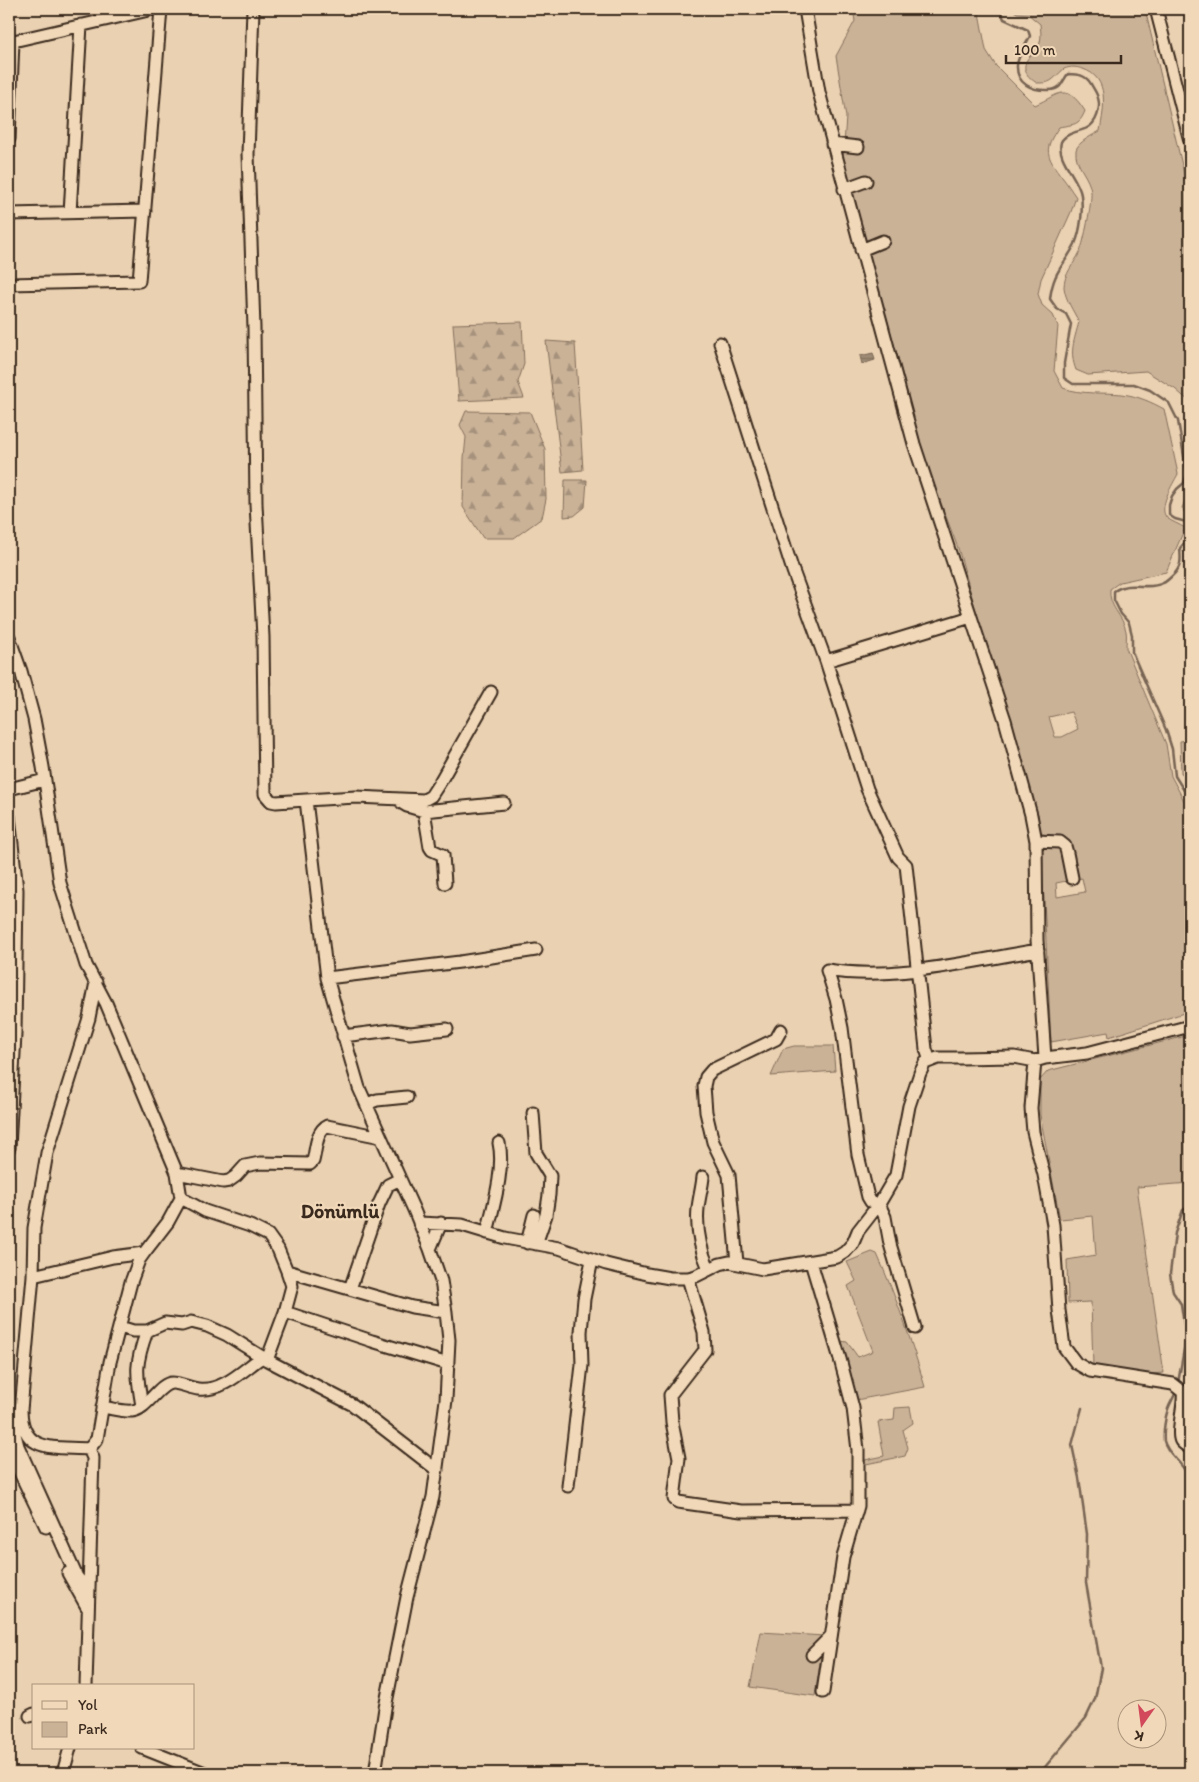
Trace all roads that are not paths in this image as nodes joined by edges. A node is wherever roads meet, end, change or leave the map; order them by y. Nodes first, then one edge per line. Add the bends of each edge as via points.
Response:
1 (153, 9) edge
2 (161, 9) edge
3 (253, 9) edge
4 (805, 9) edge
5 (1156, 9) edge
6 (81, 25) junction
7 (11, 42) edge
8 (9, 139) edge
9 (1190, 141) edge
10 (832, 144) junction
11 (858, 148) dead end
12 (866, 181) dead end
13 (844, 189) junction
14 (145, 211) junction
15 (70, 213) junction
16 (9, 214) edge
17 (883, 241) dead end
18 (861, 250) junction
19 (9, 284) edge
20 (720, 342) dead end
21 (971, 617) junction
22 (9, 637) edge
23 (826, 661) junction
24 (491, 692) dead end
25 (45, 780) junction
26 (9, 789) edge
27 (306, 800) junction
28 (399, 800) junction
29 (504, 803) dead end
30 (424, 811) junction
31 (9, 816) edge
32 (1036, 841) junction
33 (1072, 878) dead end
34 (446, 883) dead end
35 (536, 950) dead end
36 (1038, 950) junction
37 (918, 970) junction
38 (327, 978) junction
39 (96, 982) junction
40 (1190, 1026) edge
41 (447, 1029) dead end
42 (781, 1030) dead end
43 (343, 1036) junction
44 (1040, 1060) junction
45 (930, 1062) junction
46 (408, 1097) dead end
47 (366, 1104) junction
48 (533, 1113) dead end
49 (380, 1138) junction
50 (499, 1143) dead end
51 (9, 1148) edge
52 (178, 1173) junction
53 (703, 1177) dead end
54 (400, 1179) junction
55 (181, 1198) junction
56 (879, 1204) junction
57 (534, 1214) dead end
58 (419, 1222) junction
59 (441, 1223) junction
60 (486, 1232) junction
61 (532, 1244) junction
62 (430, 1250) junction
63 (144, 1253) junction
64 (592, 1260) junction
65 (811, 1262) junction
66 (737, 1263) junction
67 (709, 1269) junction
68 (287, 1271) junction
69 (33, 1276) junction
70 (688, 1278) junction
71 (350, 1289) junction
72 (285, 1312) junction
73 (446, 1312) junction
74 (120, 1327) junction
75 (915, 1328) dead end
76 (147, 1331) junction
77 (265, 1358) junction
78 (448, 1364) junction
79 (9, 1399) edge
80 (142, 1406) junction
81 (102, 1407) junction
82 (1190, 1448) edge
83 (89, 1449) junction
84 (9, 1450) edge
85 (437, 1470) junction
86 (568, 1486) dead end
87 (857, 1510) junction
88 (88, 1591) junction
89 (88, 1607) junction
90 (831, 1636) junction
91 (812, 1655) dead end
92 (83, 1684) edge
93 (822, 1692) dead end
94 (69, 1750) edge
95 (147, 1750) edge
96 (63, 1773) edge
97 (205, 1773) edge
98 (375, 1773) edge

1 - 6 street
2 - 14 street
3 - 27 street via 248,154 266,794 271,801
4 - 10 street via 819,92
5 - 9 street
6 - 7 street
6 - 15 street
7 - 8 street
10 - 11 street
10 - 13 street
12 - 13 street
13 - 18 street
14 - 15 street
14 - 19 street via 139,281
15 - 16 street
17 - 18 street
18 - 21 street via 914,444
20 - 23 street via 793,571
21 - 23 street
21 - 32 street via 1005,720
22 - 25 street via 34,719
23 - 37 street via 867,789 898,857 906,865
24 - 28 street via 431,796 424,800
25 - 26 street
25 - 39 street via 60,883 86,965
27 - 28 street via 356,797
27 - 38 street
28 - 30 street
29 - 30 street
30 - 34 street via 430,847 443,855
31 - 51 street via 16,899 15,1034
32 - 33 street via 1060,842 1065,846
32 - 36 street
35 - 38 street
36 - 37 street
36 - 44 street
37 - 45 street
37 - 56 street via 850,973 827,970 842,1028 858,1154 870,1202
38 - 43 street
39 - 52 street
39 - 69 street via 89,1018 47,1153 34,1228
40 - 44 street via 1087,1053
41 - 43 street via 410,1033 392,1030
42 - 66 street via 776,1039 712,1070 704,1086 713,1142 729,1175
43 - 47 street
44 - 45 street via 938,1058
44 - 82 street via 1031,1108 1033,1132 1053,1225 1064,1347 1076,1363 1090,1371 1173,1384 1184,1392 1178,1435 1181,1442
45 - 56 street via 925,1063 920,1073 909,1106 896,1175
46 - 47 street
47 - 49 street
48 - 61 street via 536,1153 550,1176 546,1215
49 - 52 street via 327,1126 322,1128 310,1164 260,1163 245,1166 236,1176 223,1182
49 - 54 street
50 - 60 street via 498,1184
52 - 55 street
53 - 67 street via 698,1209 704,1258
54 - 58 street
54 - 71 street via 388,1185 379,1204
55 - 63 street via 168,1222
55 - 68 street via 205,1211 268,1235
56 - 65 street via 845,1252 837,1257
56 - 75 street
57 - 61 street
58 - 59 street
58 - 62 street
59 - 60 street
59 - 62 street
60 - 61 street
61 - 64 street via 559,1248
62 - 73 street via 441,1281
63 - 69 street
63 - 74 street via 131,1282
64 - 70 street via 646,1274
64 - 86 street via 583,1307 582,1365
65 - 66 street via 763,1269
65 - 87 street via 853,1408 858,1450
66 - 67 street via 729,1262
67 - 70 street
68 - 71 street
68 - 72 street via 292,1286
69 - 83 street via 22,1422 30,1439 40,1446
70 - 87 street via 704,1332 705,1350 670,1395 679,1458 674,1499 741,1511
71 - 73 street via 412,1307
72 - 77 street
72 - 78 street
73 - 78 street
74 - 76 street
74 - 81 street
76 - 77 street via 165,1323 182,1325 191,1322 227,1335
76 - 80 street via 137,1370
77 - 80 street via 213,1389 172,1382
77 - 85 street via 353,1405
78 - 85 street
79 - 88 street via 18,1446 77,1577
80 - 81 street via 133,1411
81 - 83 street via 97,1439
83 - 88 street via 93,1458
84 - 89 street via 74,1587
85 - 98 street via 384,1708
87 - 90 street via 844,1557
88 - 89 street
89 - 92 street
90 - 91 street
90 - 93 street
94 - 96 street
95 - 97 street

